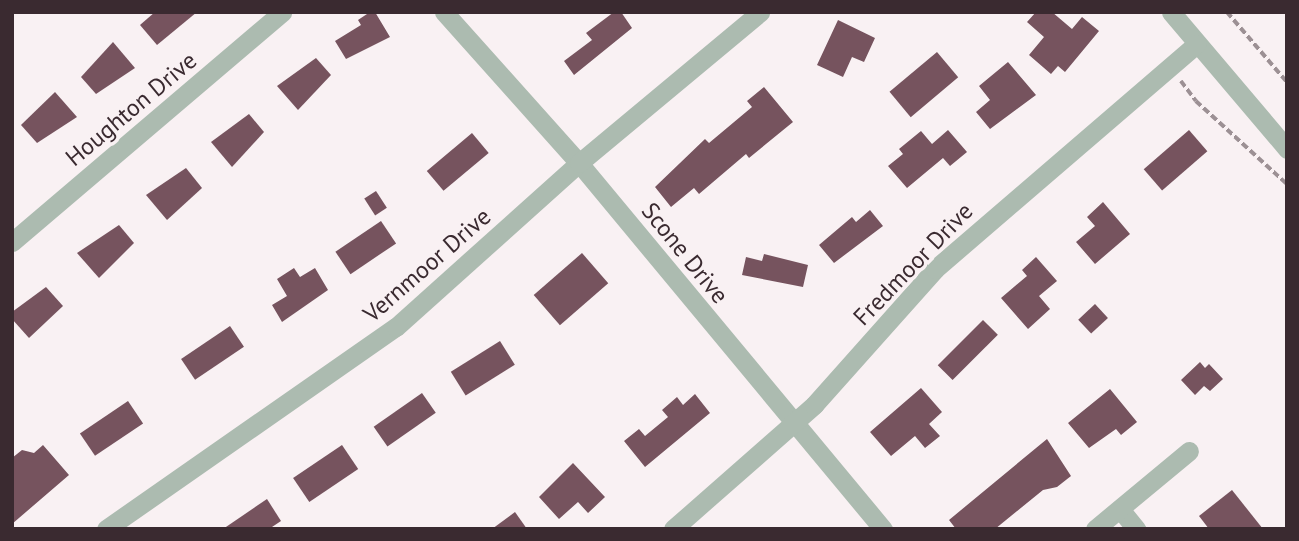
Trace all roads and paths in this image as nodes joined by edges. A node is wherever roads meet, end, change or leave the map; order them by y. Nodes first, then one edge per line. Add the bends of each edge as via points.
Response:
1 (282, 12) edge
2 (444, 12) edge
3 (760, 12) edge
4 (1171, 12) edge
5 (1227, 12) edge
6 (1197, 44) junction
7 (1176, 75) dead end
8 (1287, 82) edge
9 (1287, 149) edge
10 (579, 163) junction
11 (1287, 184) edge
12 (12, 242) edge
13 (793, 425) junction
14 (1189, 452) dead end
15 (1120, 509) junction
16 (106, 529) edge
17 (673, 529) edge
18 (883, 529) edge
19 (1095, 529) edge
20 (1136, 529) edge

1 - 12 street, Houghton Drive
2 - 10 street, Scone Drive
3 - 10 street, Vernmoor Drive
4 - 6 street
5 - 8 path
6 - 9 street
6 - 13 street, Fredmoor Drive via 934,269 837,382
7 - 11 path via 1196,102
10 - 13 street, Scone Drive
10 - 16 street, Vernmoor Drive via 396,327
13 - 17 street, Fredmoor Drive
13 - 18 street, Scone Drive
14 - 15 street
15 - 19 street
15 - 20 street

